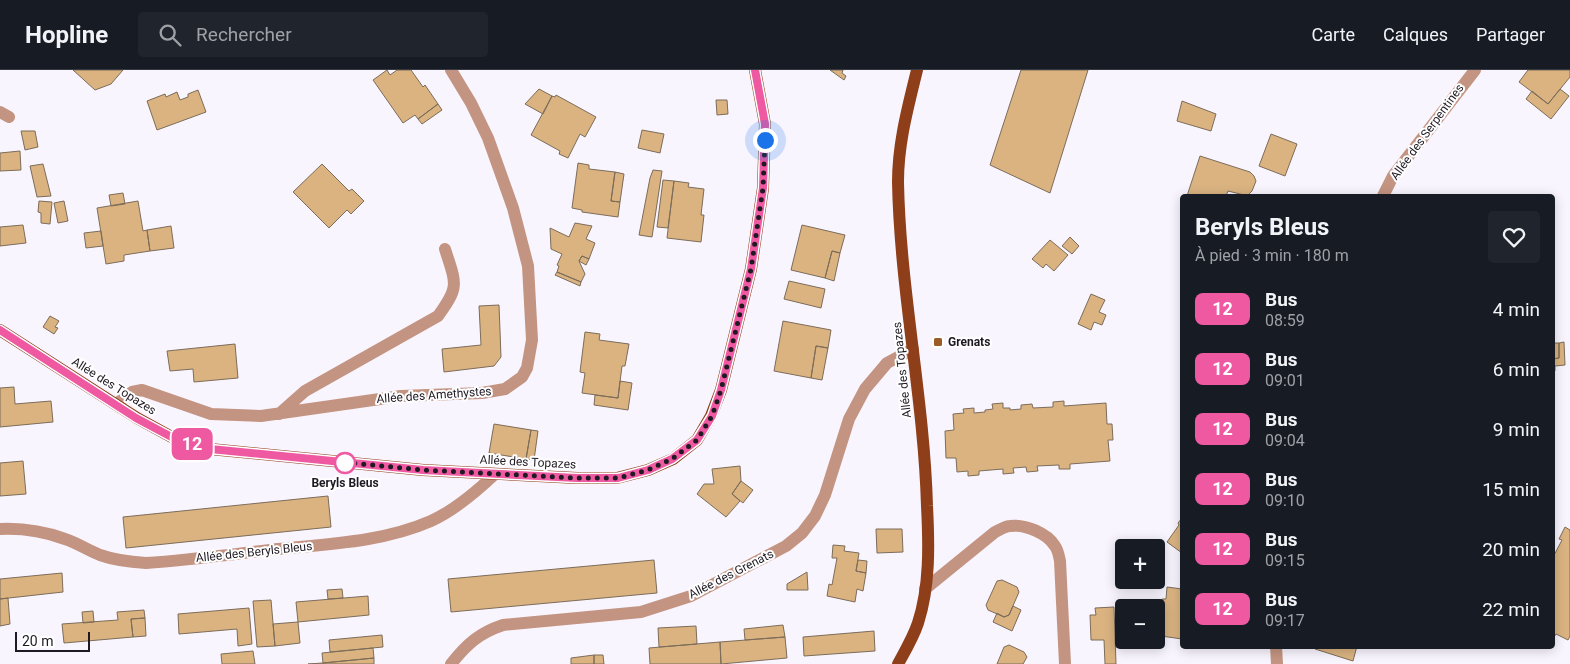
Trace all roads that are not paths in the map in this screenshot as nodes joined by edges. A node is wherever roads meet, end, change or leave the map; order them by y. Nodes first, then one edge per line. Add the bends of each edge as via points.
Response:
1 (451, 70) edge
2 (755, 70) edge
3 (917, 70) edge
4 (1475, 70) edge
5 (1384, 194) edge
6 (445, 249) dead end
7 (0, 330) edge
8 (913, 350) junction
9 (116, 404) junction
10 (279, 414) junction
11 (496, 474) junction
12 (0, 529) edge
13 (924, 589) junction
14 (1276, 649) edge
15 (451, 664) edge
16 (898, 664) edge
17 (1065, 664) edge
18 (1276, 664) edge

1 - 10 street, Allée des Amethystes via 472,103 488,138 513,208 528,266 532,340 527,368 522,377 505,389 401,396
2 - 11 main road, Allée des Topazes via 765,124 763,188 751,269 721,390 712,416 697,440 672,459 618,478
3 - 8 main road, Allée des Topazes via 901,132 898,180
4 - 5 street, Allée des Serpentines via 1393,176
6 - 10 street via 455,282 452,298 438,316 305,391
7 - 9 main road, Allée des Topazes
8 - 13 main road, Allée des Topazes via 926,464 929,550
8 - 15 street, Allée des Grenats via 887,363 865,389 849,419 825,494 802,533 786,546 691,596 641,612 503,625 488,630 475,638
9 - 10 street, Allée des Amethystes via 132,392 142,390 211,414
9 - 11 main road, Allée des Topazes via 179,441 210,449
11 - 12 street, Allée des Beryls Bleus via 478,491 431,521 393,534 340,543 146,563 100,555 48,533
13 - 16 main road, Allée des Topazes via 918,622
13 - 17 street via 996,532 1009,526 1027,528 1046,536 1056,547 1060,561
14 - 18 street

